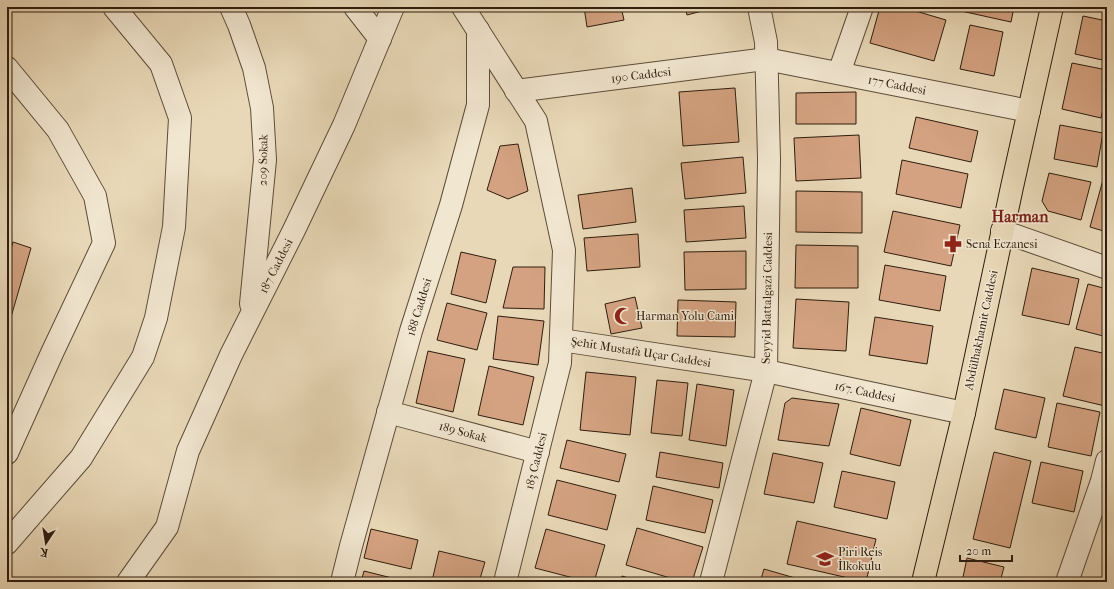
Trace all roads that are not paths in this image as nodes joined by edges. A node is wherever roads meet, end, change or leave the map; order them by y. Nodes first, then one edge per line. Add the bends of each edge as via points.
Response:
1 (114, 7) edge
2 (231, 7) edge
3 (355, 7) edge
4 (393, 7) edge
5 (463, 7) edge
6 (759, 7) edge
7 (862, 7) edge
8 (1052, 7) edge
9 (478, 30) junction
10 (380, 39) junction
11 (766, 59) junction
12 (7, 68) edge
13 (840, 73) junction
14 (516, 90) junction
15 (1029, 111) junction
16 (1002, 231) junction
17 (1107, 268) edge
18 (250, 318) junction
19 (561, 340) junction
20 (766, 371) junction
21 (388, 412) junction
22 (964, 413) junction
23 (538, 452) junction
24 (7, 453) edge
25 (1107, 462) edge
26 (7, 543) edge
27 (128, 582) edge
28 (342, 582) edge
29 (505, 582) edge
30 (711, 582) edge
31 (923, 582) edge
32 (1067, 582) edge

1 - 26 street via 161,64 180,118 174,227 156,318 143,357 82,458
2 - 18 street, 209 Sokak via 254,68 262,108 265,160
3 - 10 street
4 - 10 street, 187 Caddesi
5 - 9 street, Şehit Mustafa Uçar Caddesi
6 - 11 street, Seyyid Battalgazi Caddesi via 766,42
7 - 13 street
8 - 15 main road, Abdülhakhamit Caddesi
9 - 14 street, Şehit Mustafa Uçar Caddesi
9 - 21 street, 188 Caddesi via 478,105 451,205
10 - 18 street, 187 Caddesi via 344,125
11 - 13 street, 177 Caddesi
11 - 14 street, 190 Caddesi
11 - 20 street, Seyyid Battalgazi Caddesi via 769,159
12 - 24 street via 58,130 96,196 104,243
13 - 15 street, 177 Caddesi
14 - 19 street, Şehit Mustafa Uçar Caddesi via 536,122 564,250
15 - 16 main road, Abdülhakhamit Caddesi
16 - 17 street
16 - 22 main road, Abdülhakhamit Caddesi
18 - 27 street, 187 Caddesi via 188,451 167,527
19 - 20 street, Şehit Mustafa Uçar Caddesi
19 - 23 street, 183 Caddesi via 560,363
20 - 22 street, 167. Caddesi
20 - 30 street, Seyyid Battalgazi Caddesi
21 - 23 street, 189 Sokak
21 - 28 street, 188 Caddesi
22 - 31 main road, Abdülhakhamit Caddesi
23 - 29 street, 183 Caddesi
25 - 32 street

